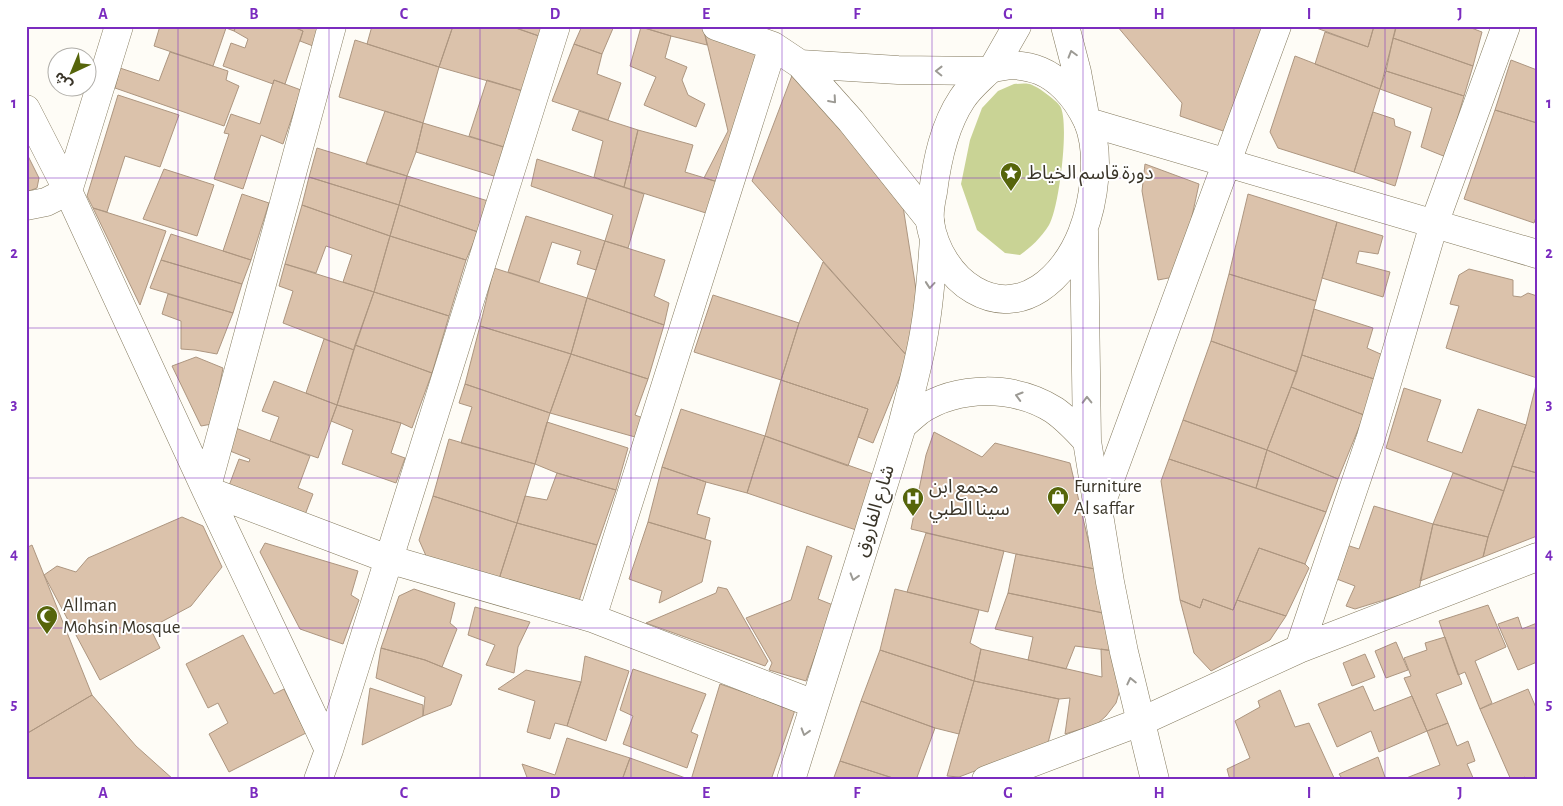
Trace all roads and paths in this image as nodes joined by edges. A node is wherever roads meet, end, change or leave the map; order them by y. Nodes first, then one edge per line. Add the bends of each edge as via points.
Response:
1 (120, 26) edge
2 (332, 26) edge
3 (556, 26) edge
4 (716, 26) edge
5 (1016, 26) edge
6 (1065, 26) edge
7 (1277, 26) edge
8 (1506, 26) edge
9 (773, 46) junction
10 (800, 64) junction
11 (990, 70) junction
12 (26, 109) edge
13 (1086, 119) junction
14 (1227, 163) junction
15 (68, 191) junction
16 (26, 206) edge
17 (1434, 224) junction
18 (1084, 226) junction
19 (932, 229) junction
20 (1537, 254) edge
21 (902, 426) junction
22 (1087, 441) junction
23 (206, 490) junction
24 (1098, 512) junction
25 (1537, 557) edge
26 (388, 559) junction
27 (592, 618) junction
28 (1299, 649) junction
29 (814, 704) junction
30 (1140, 722) junction
31 (329, 750) junction
32 (318, 780) edge
33 (791, 780) edge
34 (986, 780) edge
35 (1155, 780) edge

1 - 15 street
2 - 23 street
3 - 26 street
4 - 9 street
5 - 11 street, شارع الفاروق
13 -> 6 street
7 - 14 street
8 - 17 street
9 - 10 street
9 - 27 street
11 -> 10 street via 898,70
10 -> 19 street via 851,121
11 - 13 street via 1011,65 1025,66 1050,75 1072,94
11 - 19 street, شارع الفاروق via 961,100 950,124 936,163
12 - 15 street
13 - 14 street
13 - 18 street via 1094,150 1094,181
14 - 17 street
14 - 24 street
15 - 16 street via 46,202
15 - 23 street
17 - 20 street
17 - 28 street via 1370,437
18 - 19 street via 1061,269 1038,290 1012,300 992,297 968,286 940,253
22 -> 18 street
19 -> 21 street, شارع الفاروق via 925,329
22 -> 21 street via 1053,410 1032,399 1001,392 963,393 940,400
21 -> 29 street, شارع الفاروق
22 - 24 street
23 - 26 street
23 - 31 street
30 -> 24 street
25 - 28 street
26 - 27 street
26 - 31 street
27 - 29 street
28 - 30 street
29 -> 33 street, شارع الفاروق
30 - 34 street
30 - 35 street
31 - 32 street

